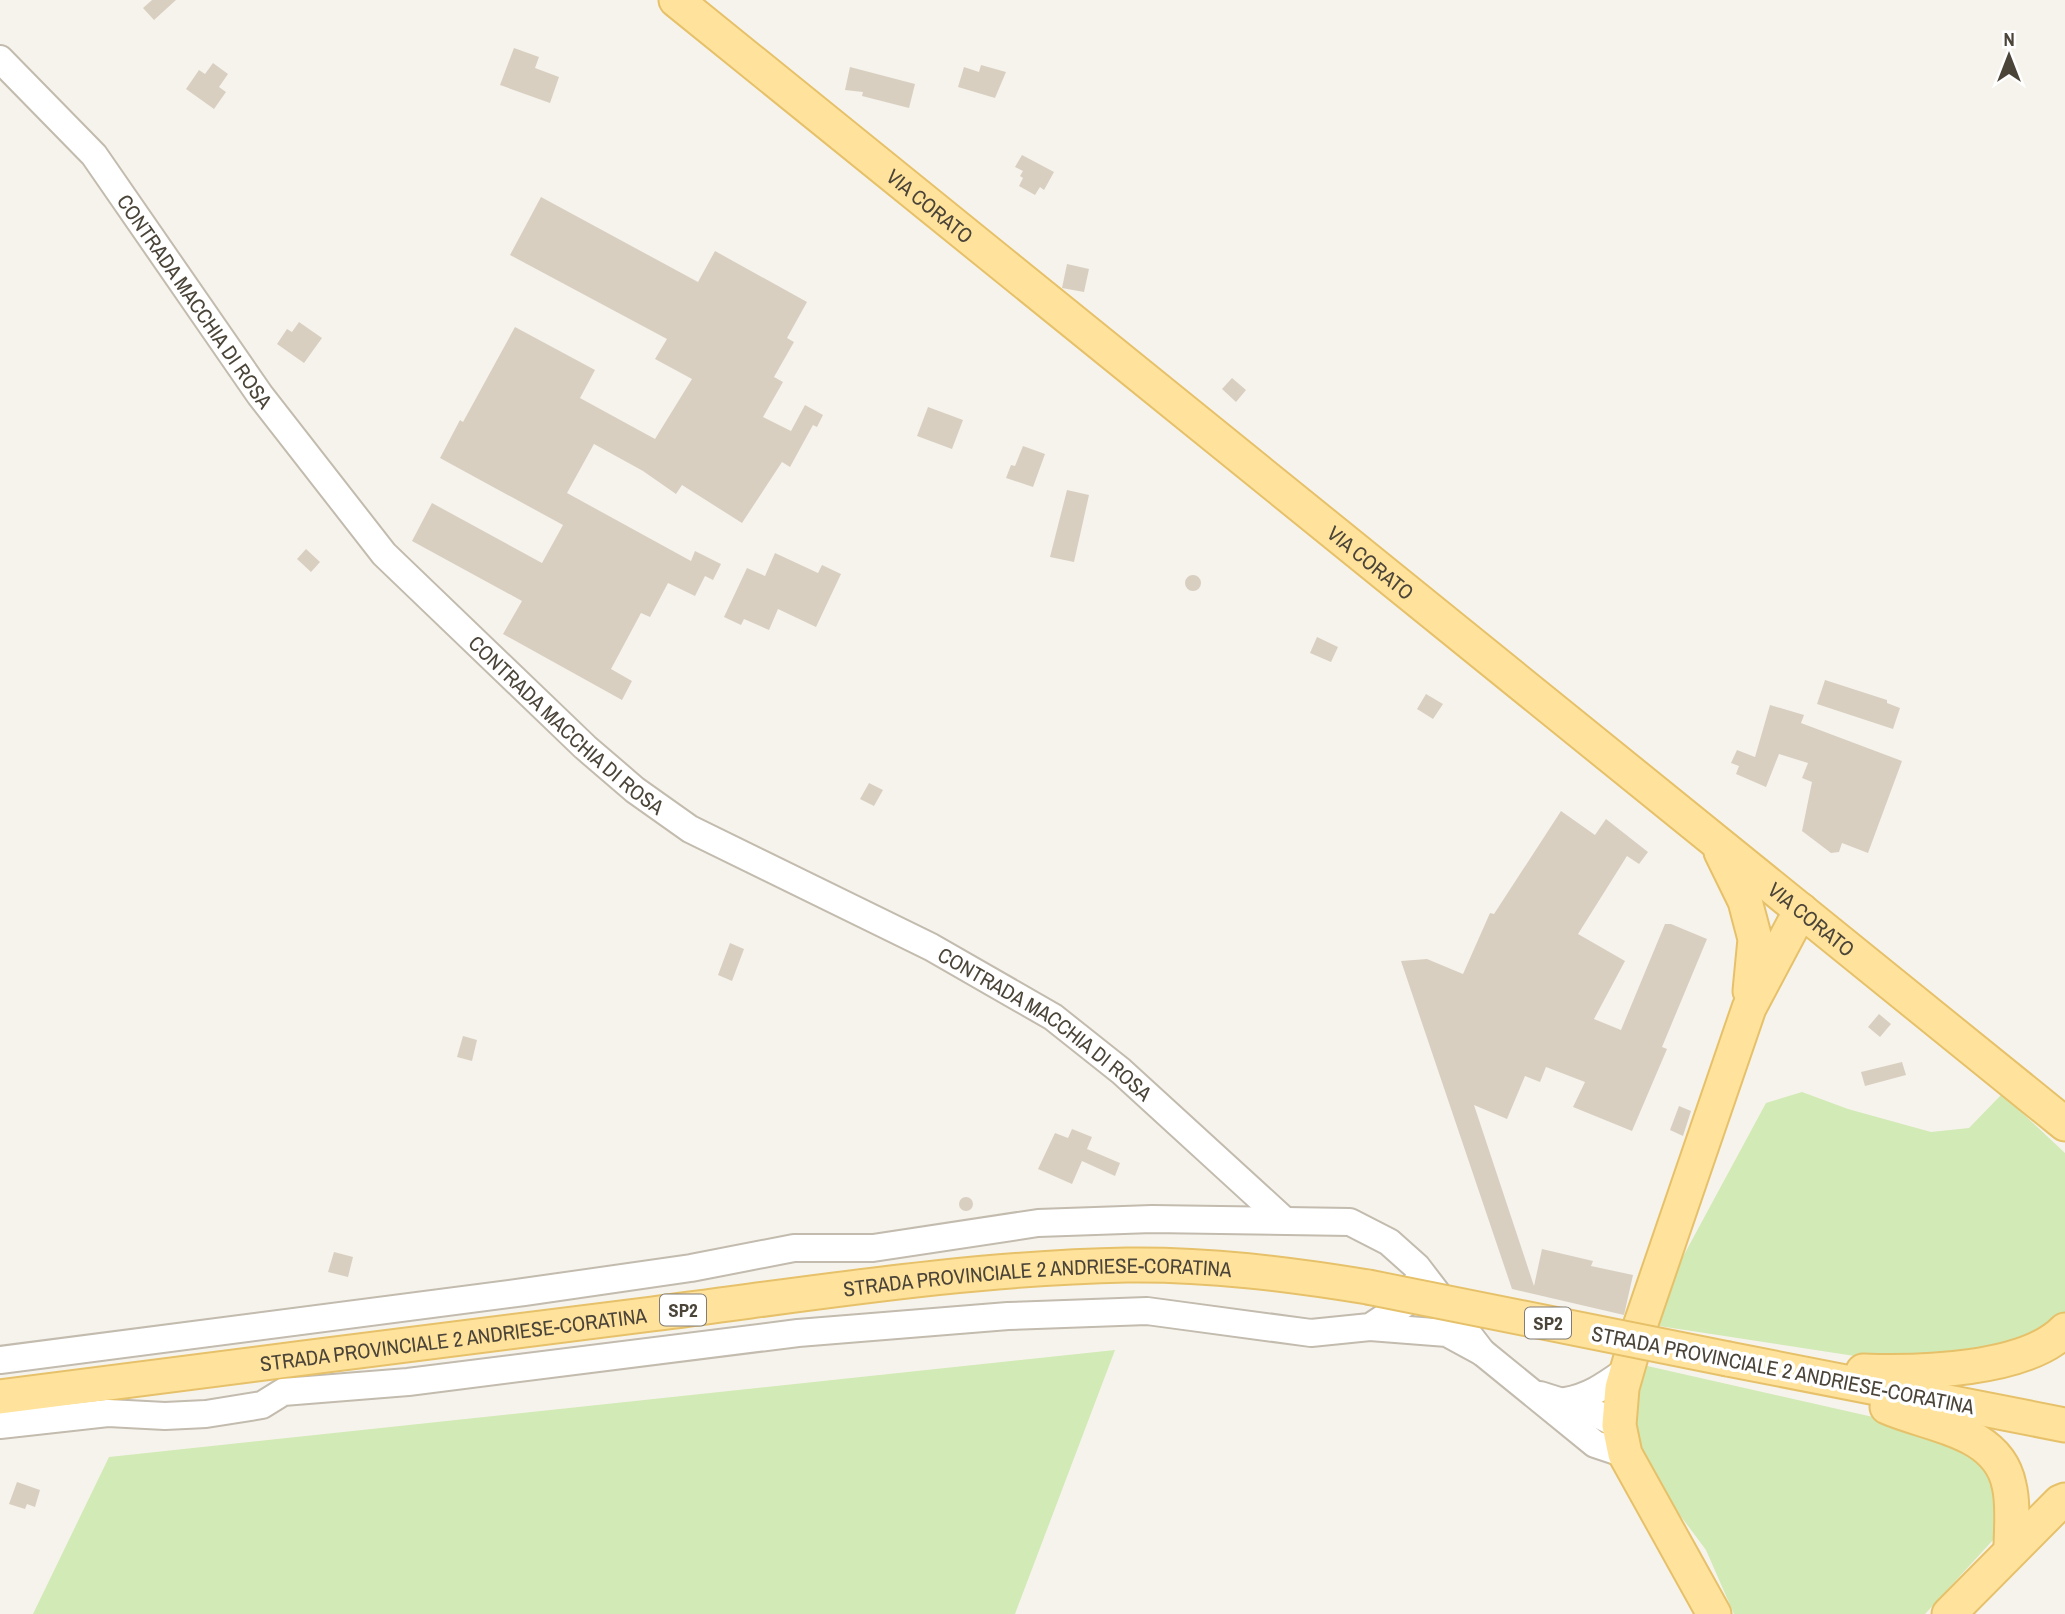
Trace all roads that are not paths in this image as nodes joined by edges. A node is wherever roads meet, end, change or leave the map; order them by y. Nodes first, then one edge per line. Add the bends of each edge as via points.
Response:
1 (676, 0) edge
2 (0, 58) edge
3 (1715, 841) junction
4 (1801, 910) junction
5 (1755, 939) junction
6 (1749, 1007) junction
7 (2065, 1124) edge
8 (1284, 1220) junction
9 (1417, 1267) junction
10 (1370, 1327) junction
11 (2065, 1330) edge
12 (1482, 1352) junction
13 (0, 1360) edge
14 (1767, 1367) junction
15 (1627, 1370) junction
16 (1824, 1378) junction
17 (1532, 1392) junction
18 (0, 1396) edge
19 (1565, 1401) junction
20 (0, 1425) edge
21 (2065, 1425) edge
22 (1622, 1440) junction
23 (2065, 1500) edge
24 (2011, 1550) junction
25 (1714, 1614) edge
26 (1950, 1614) edge

1 - 3 main road, VIA CORATO
2 - 8 street, CONTRADA MACCHIA DI ROSA via 94,155 260,395 384,554 585,747 690,829 931,947 1053,1017 1122,1071
3 - 4 main road, VIA CORATO
3 - 5 main road via 1745,901
4 - 5 main road via 1783,912 1768,921
4 - 6 main road
4 - 7 main road, VIA CORATO
5 - 6 main road
6 - 15 main road
8 - 9 street via 1350,1222 1389,1242
8 - 13 street via 1038,1223 873,1248 794,1248 524,1292
9 - 10 street via 1415,1297
9 - 12 street
10 - 12 street via 1447,1333
10 - 20 street via 1311,1333 1147,1311 1008,1316 798,1333 408,1382 283,1392 262,1405 206,1414 108,1413
11 - 14 main road via 2025,1354 1988,1364 1892,1372
12 - 17 street
14 - 16 main road, STRADA PROVINCIALE 2 ANDRIESE-CORATINA / SP2
14 - 18 main road, STRADA PROVINCIALE 2 ANDRIESE-CORATINA / SP2, bridge via 1368,1287 1237,1269 1130,1265 1019,1270 792,1296
15 - 19 street via 1580,1399
15 - 22 main road via 1622,1388
16 - 21 main road, STRADA PROVINCIALE 2 ANDRIESE-CORATINA / SP2
16 - 24 main road via 1897,1411 1964,1434 1991,1450 2010,1485
17 - 19 street
17 - 22 street via 1595,1444
19 - 22 street via 1591,1410
22 - 25 main road
23 - 24 main road
24 - 26 main road

